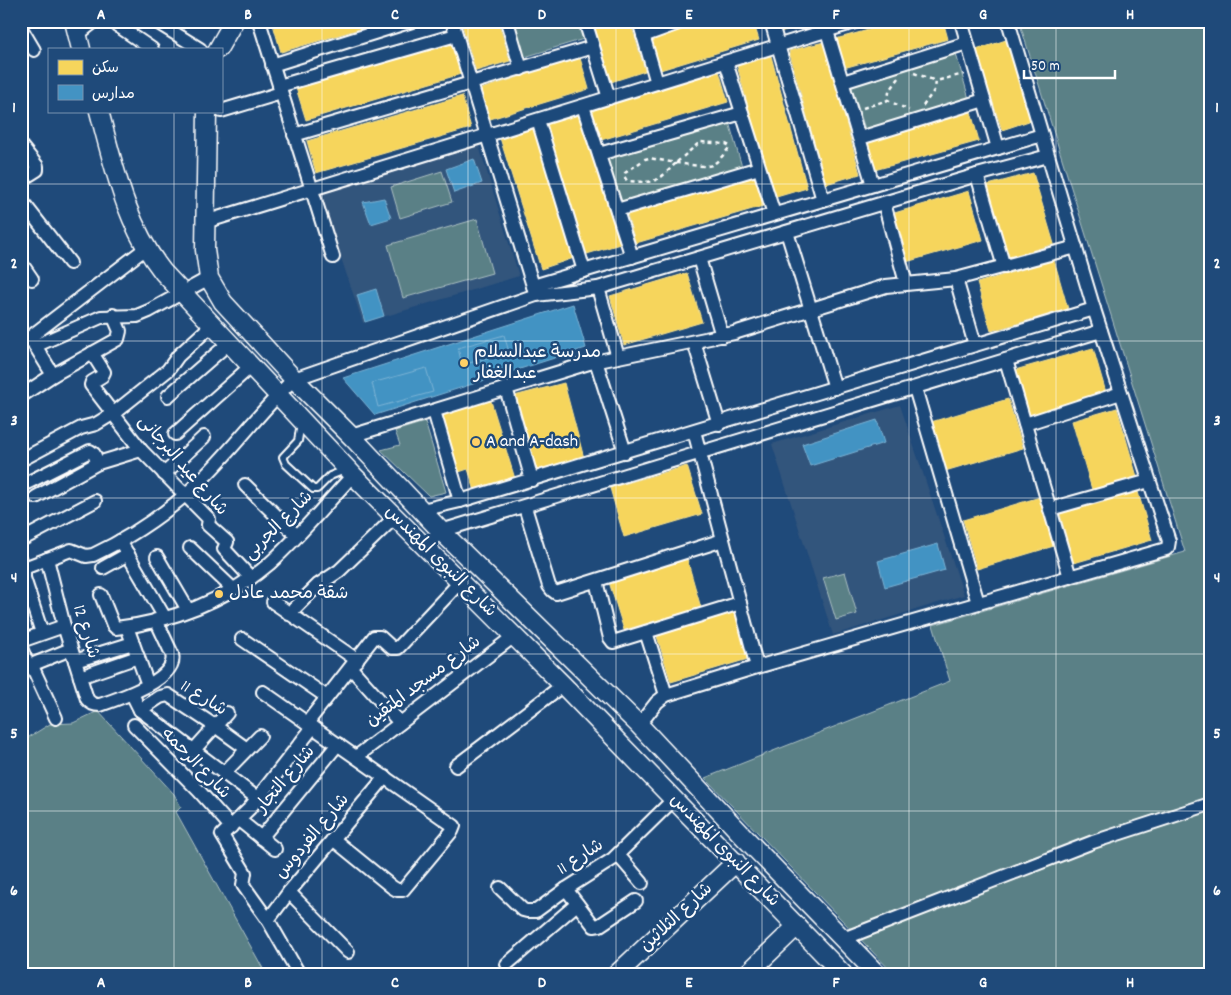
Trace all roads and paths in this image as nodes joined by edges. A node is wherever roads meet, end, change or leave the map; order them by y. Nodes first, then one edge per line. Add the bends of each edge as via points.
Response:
1 (95, 21) edge
2 (110, 21) edge
3 (155, 21) edge
4 (234, 21) edge
5 (259, 21) edge
6 (412, 21) edge
7 (452, 21) edge
8 (507, 21) edge
9 (585, 21) edge
10 (639, 21) edge
11 (684, 21) edge
12 (771, 21) edge
13 (858, 21) edge
14 (961, 21) edge
15 (1008, 21) edge
16 (825, 26) edge
17 (21, 28) edge
18 (77, 35) edge
19 (456, 35) junction
20 (644, 36) junction
21 (967, 43) junction
22 (778, 46) junction
23 (593, 47) junction
24 (150, 48) edge
25 (198, 48) edge
26 (219, 48) edge
27 (34, 50) dead end
28 (726, 62) junction
29 (272, 65) junction
30 (521, 69) junction
31 (907, 73) dead end
32 (964, 74) dead end
33 (903, 75) dead end
34 (936, 81) junction
35 (843, 82) junction
36 (657, 83) junction
37 (470, 84) junction
38 (280, 90) junction
39 (609, 98) junction
40 (888, 100) junction
41 (984, 100) junction
42 (583, 106) junction
43 (863, 108) dead end
44 (222, 109) edge
45 (912, 110) dead end
46 (919, 110) dead end
47 (99, 112) edge
48 (214, 112) edge
49 (742, 113) junction
50 (538, 120) junction
51 (294, 135) junction
52 (487, 135) junction
53 (1042, 135) junction
54 (860, 138) junction
55 (21, 146) edge
56 (998, 148) junction
57 (599, 154) junction
58 (1048, 156) junction
59 (677, 162) junction
60 (759, 168) junction
61 (977, 175) junction
62 (21, 180) edge
63 (873, 185) junction
64 (311, 189) junction
65 (21, 200) edge
66 (823, 200) junction
67 (884, 203) junction
68 (617, 210) junction
69 (774, 214) junction
70 (205, 222) junction
71 (787, 232) junction
72 (1076, 247) junction
73 (146, 248) junction
74 (332, 257) dead end
75 (632, 257) junction
76 (700, 258) junction
77 (21, 263) edge
78 (70, 263) dead end
79 (1004, 267) junction
80 (584, 271) junction
81 (209, 278) junction
82 (32, 279) dead end
83 (956, 279) junction
84 (906, 283) junction
85 (598, 288) junction
86 (535, 290) junction
87 (183, 293) junction
88 (1094, 309) junction
89 (811, 310) junction
90 (112, 315) junction
91 (212, 325) junction
92 (1101, 331) junction
93 (722, 336) junction
94 (27, 340) edge
95 (694, 342) junction
96 (229, 343) junction
97 (976, 345) junction
98 (92, 353) junction
99 (618, 357) junction
100 (1006, 360) junction
101 (596, 361) junction
102 (250, 367) junction
103 (53, 375) junction
104 (294, 379) junction
105 (506, 388) junction
106 (836, 388) junction
107 (915, 388) junction
108 (1121, 392) junction
109 (278, 394) junction
110 (21, 396) edge
111 (168, 396) dead end
112 (434, 411) junction
113 (114, 413) junction
114 (300, 417) junction
115 (719, 424) junction
116 (1024, 424) junction
117 (694, 431) junction
118 (175, 434) dead end
119 (351, 436) junction
120 (204, 437) dead end
121 (141, 450) junction
122 (625, 452) junction
123 (699, 452) junction
124 (21, 460) edge
125 (98, 463) junction
126 (350, 472) junction
127 (164, 474) junction
128 (532, 480) junction
129 (1149, 480) junction
130 (245, 485) dead end
131 (21, 486) edge
132 (185, 495) junction
133 (36, 497) dead end
134 (95, 501) dead end
135 (460, 501) junction
136 (525, 507) junction
137 (1050, 509) junction
138 (422, 510) junction
139 (395, 517) junction
140 (441, 531) junction
141 (297, 536) junction
142 (21, 540) edge
143 (723, 540) junction
144 (120, 541) junction
145 (425, 547) junction
146 (190, 548) dead end
147 (128, 554) junction
148 (157, 557) dead end
149 (48, 559) junction
150 (23, 564) edge
151 (103, 568) dead end
152 (1070, 577) junction
153 (251, 578) junction
154 (596, 581) junction
155 (460, 582) junction
156 (233, 589) junction
157 (101, 595) dead end
158 (273, 602) dead end
159 (740, 603) junction
160 (978, 603) junction
161 (188, 610) junction
162 (289, 614) junction
163 (161, 618) junction
164 (64, 626) junction
165 (127, 627) junction
166 (646, 632) junction
167 (42, 633) junction
168 (514, 636) junction
169 (242, 639) dead end
170 (21, 641) edge
171 (133, 643) junction
172 (21, 648) edge
173 (73, 655) junction
174 (138, 657) junction
175 (354, 664) junction
176 (758, 666) junction
177 (27, 668) edge
178 (80, 677) junction
179 (148, 685) junction
180 (563, 685) junction
181 (263, 692) dead end
182 (132, 694) junction
183 (666, 695) junction
184 (327, 697) junction
185 (140, 710) junction
186 (227, 713) dead end
187 (56, 718) dead end
188 (400, 723) junction
189 (310, 725) junction
190 (638, 725) junction
191 (134, 726) dead end
192 (215, 726) junction
193 (260, 736) dead end
194 (338, 744) junction
195 (247, 749) junction
196 (193, 751) junction
197 (356, 757) junction
198 (456, 766) dead end
199 (224, 773) junction
200 (385, 778) junction
201 (257, 798) junction
202 (674, 799) junction
203 (1210, 804) edge
204 (229, 829) junction
205 (261, 838) junction
206 (333, 839) junction
207 (746, 839) junction
208 (275, 849) dead end
209 (618, 855) junction
210 (733, 859) junction
211 (642, 883) dead end
212 (500, 888) dead end
213 (566, 889) junction
214 (289, 892) junction
215 (636, 901) dead end
216 (577, 904) junction
217 (268, 920) junction
218 (797, 926) junction
219 (843, 939) junction
220 (348, 952) dead end
221 (507, 964) dead end
222 (299, 974) edge
223 (617, 974) edge
224 (747, 974) edge
225 (843, 974) edge
226 (877, 974) edge

1 - 18 street
2 - 24 street
3 - 25 street
4 - 26 street
5 - 29 street
6 - 29 street
7 - 19 street
8 - 30 street
9 - 23 street
10 - 20 street
11 - 20 street
12 - 22 street
13 - 16 street
14 - 21 street
15 - 53 street
16 - 22 street
16 - 35 street
17 - 27 street
19 - 37 street
19 - 38 street
20 - 36 street
21 - 35 street
21 - 41 street
22 - 28 street
22 - 66 street
23 - 30 street
23 - 39 street
28 - 36 street
28 - 49 street
29 - 38 street
30 - 37 street
31 - 34 path
32 - 34 path
33 - 40 path via 891,90
34 - 46 path via 933,92
35 - 54 street
36 - 39 street
37 - 51 street
37 - 52 street
38 - 44 street
38 - 51 street
39 - 42 street
40 - 43 path
40 - 45 path
41 - 54 street
41 - 56 street
42 - 50 street
42 - 57 street
47 - 73 street, شارع النبوى المهندس via 129,214
48 - 70 street
49 - 57 street
49 - 60 street
50 - 52 street
50 - 80 street
51 - 64 street
52 - 64 street
52 - 86 street
53 - 56 street
53 - 58 street
54 - 63 street
55 - 62 street via 36,163 37,170
56 - 63 street
57 - 68 street
58 - 61 street
58 - 72 street
59 - 59 path via 700,142 730,146 709,166
59 - 59 path via 645,159 626,173 624,179 653,182
60 - 68 street
60 - 69 street
61 - 67 street
61 - 79 street
63 - 66 street
64 - 70 street
64 - 74 street
65 - 78 street
66 - 69 street
67 - 71 street
67 - 84 street
68 - 75 street
69 - 75 street
70 - 81 street
71 - 76 street
71 - 89 street
72 - 79 street
72 - 88 street
73 - 87 street, شارع النبوى المهندس
73 - 94 street
75 - 80 street
76 - 85 street
76 - 93 street
77 - 82 street
79 - 83 street
80 - 86 street
81 - 87 street
81 - 104 street, شارع النبوى المهندس via 232,313
83 - 84 street
83 - 97 street
84 - 89 street via 886,286
85 - 86 street
85 - 99 street
86 - 104 street
87 - 90 street via 137,316
87 - 91 street, شارع النبوى المهندس
88 - 92 street
88 - 97 street
89 - 93 street
89 - 106 street
90 - 94 street
90 - 98 street via 120,336
91 - 96 street, شارع النبوى المهندس
91 - 113 street via 178,356 168,370
92 - 100 street
92 - 108 street
93 - 95 street
94 - 103 street
95 - 99 street
95 - 115 street
96 - 102 street, شارع النبوى المهندس
96 - 111 street
97 - 106 street
98 - 103 street
98 - 113 street, شارع عيد البرجانى via 104,372 91,385
99 - 101 street
100 - 107 street
100 - 116 street
101 - 105 street
101 - 122 street
102 - 109 street, شارع النبوى المهندس
102 - 118 street
103 - 110 street
104 - 109 street
104 - 119 street, شارع النبوى المهندس
105 - 112 street
105 - 128 street
106 - 115 street
107 - 123 street
107 - 160 street
108 - 116 street
108 - 129 street
109 - 114 street, شارع النبوى المهندس
109 - 132 street
112 - 119 street
112 - 135 street
113 - 121 street, شارع عيد البرجانى
113 - 124 street
114 - 126 street, شارع النبوى المهندس
114 - 126 lane via 298,441 284,457 286,464 314,490 336,473
115 - 117 street
116 - 137 street
117 - 122 street
117 - 123 street
119 - 138 street, شارع النبوى المهندس
120 - 127 street
121 - 125 street
121 - 127 street, شارع عيد البرجانى
122 - 128 street
123 - 136 street
123 - 143 street
125 - 131 street via 90,451
125 - 133 street
126 - 139 street, شارع النبوى المهندس
126 - 141 street, شارع الجربى
127 - 132 street, شارع عيد البرجانى
128 - 135 street
129 - 137 street
129 - 152 street via 1169,541 1168,547
130 - 141 street
132 - 144 street
132 - 153 street, شارع عيد البرجانى via 209,519 208,525 226,542 224,549
134 - 142 street
135 - 138 street
136 - 140 street
136 - 154 street via 552,590 561,592
137 - 152 street
138 - 140 street, شارع النبوى المهندس
139 - 145 street, شارع النبوى المهندس
139 - 162 street
140 - 145 street
140 - 190 street, شارع النبوى المهندس
141 - 153 street, شارع الجربى
143 - 154 street
143 - 159 street
144 - 147 street
144 - 149 street via 93,555 86,556 71,550
145 - 155 street, شارع النبوى المهندس
146 - 156 street
147 - 151 street
147 - 163 street
148 - 161 street
149 - 150 street
149 - 164 street, شارع 12
150 - 167 street via 24,578
152 - 160 street
153 - 156 street, شارع الجربى
154 - 166 street via 612,640 616,642
155 - 168 street, شارع النبوى المهندس
155 - 175 street via 398,648 392,648 376,636
156 - 161 street, شارع الجربى
157 - 165 street via 114,627
158 - 162 street
159 - 166 street
159 - 176 street
160 - 176 street
161 - 163 street, شارع الجربى
162 - 175 street
163 - 165 street, شارع الجربى
163 - 179 street via 174,659 170,667
164 - 167 street
164 - 173 street, شارع 12
165 - 171 street
166 - 183 street
167 - 170 street
168 - 180 street, شارع النبوى المهندس
168 - 188 street, شارع مسجد المتقين
169 - 184 street
171 - 173 street
171 - 174 street
172 - 177 street
173 - 177 street
173 - 178 street, شارع 12
174 - 178 street
174 - 179 street
175 - 184 street
175 - 188 street
176 - 183 street
177 - 187 street
178 - 182 street, شارع 12 via 87,699 95,705
179 - 182 street
180 - 198 street
180 - 202 street, شارع النبوى المهندس
181 - 189 street
182 - 185 street
183 - 190 street
184 - 189 street
185 - 192 street, شارع 11 via 168,695
185 - 196 street
186 - 192 street
188 - 197 street, شارع مسجد المتقين
189 - 194 street
189 - 201 street
190 - 207 street, شارع النبوى المهندس
191 - 204 street, شارع الرحمه via 199,791
192 - 195 street, شارع 11
192 - 196 street
193 - 195 street
194 - 197 street
194 - 205 street, شارع التجار
195 - 199 street
196 - 199 street
197 - 200 street
199 - 201 street
200 - 206 street, شارع الفردوس
200 - 206 street via 454,826 407,886 403,890 392,888
201 - 204 street
202 - 209 street, شارع 11
202 - 210 street, شارع النبوى المهندس
203 - 219 street via 1093,842
204 - 205 street
204 - 217 street via 245,873 245,887
205 - 208 street
206 - 214 street, شارع الفردوس
207 - 210 street, شارع الثلاثين
207 - 219 street, شارع النبوى المهندس
209 - 211 street
209 - 213 street, شارع 11
210 - 218 street, شارع النبوى المهندس
210 - 223 street, شارع الثلاثين
212 - 213 street, شارع 11 via 523,910 531,912
213 - 216 street
214 - 217 street, شارع الفردوس
214 - 220 street
215 - 216 street via 597,926 591,924
216 - 221 street
217 - 222 street
218 - 224 street
218 - 225 street, شارع النبوى المهندس
219 - 226 street, شارع النبوى المهندس

